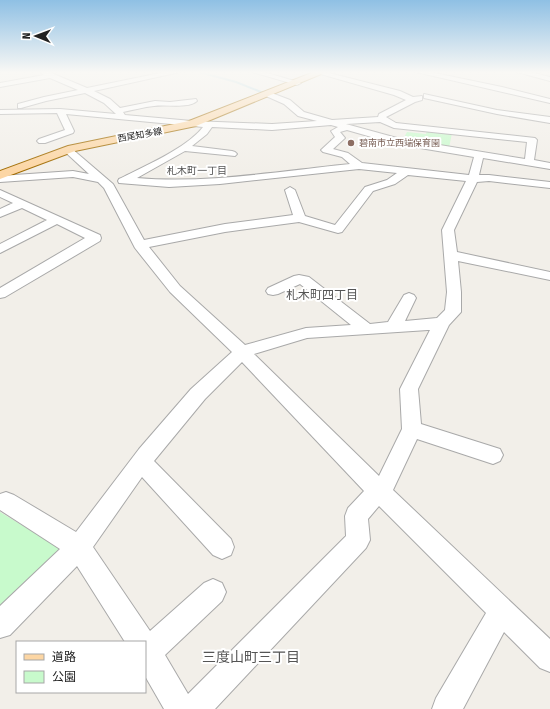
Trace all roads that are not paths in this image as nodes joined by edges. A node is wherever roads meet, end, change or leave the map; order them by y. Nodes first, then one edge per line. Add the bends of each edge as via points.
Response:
1 (24, 105) edge
2 (110, 105) edge
3 (148, 105) edge
4 (241, 105) edge
5 (291, 105) edge
6 (402, 105) edge
7 (453, 105) edge
8 (60, 111) junction
9 (1, 112) edge
10 (120, 114) junction
11 (381, 119) junction
12 (550, 120) edge
13 (192, 124) junction
14 (332, 124) junction
15 (209, 125) junction
16 (344, 128) junction
17 (42, 141) dead end
18 (184, 148) junction
19 (68, 150) junction
20 (232, 154) dead end
21 (480, 155) junction
22 (529, 162) junction
23 (359, 166) junction
24 (550, 166) edge
25 (408, 171) junction
26 (0, 175) edge
27 (0, 179) edge
28 (101, 179) junction
29 (473, 179) junction
30 (125, 180) junction
31 (550, 185) edge
32 (109, 189) junction
33 (290, 190) dead end
34 (0, 194) edge
35 (22, 204) junction
36 (0, 214) edge
37 (300, 218) junction
38 (56, 220) junction
39 (140, 245) junction
40 (0, 248) edge
41 (450, 255) junction
42 (550, 276) edge
43 (273, 291) dead end
44 (0, 294) edge
45 (409, 298) dead end
46 (442, 322) junction
47 (394, 327) junction
48 (367, 329) junction
49 (242, 352) junction
50 (412, 429) junction
51 (493, 455) dead end
52 (141, 462) junction
53 (379, 491) junction
54 (6, 502) dead end
55 (79, 547) junction
56 (222, 547) dead end
57 (213, 592) dead end
58 (502, 610) junction
59 (0, 625) edge
60 (141, 641) edge
61 (146, 646) edge
62 (146, 649) edge
63 (550, 658) edge
64 (180, 709) edge
65 (194, 709) edge
66 (447, 709) edge

1 - 9 street
2 - 10 street
3 - 10 street
4 - 13 main road, 西尾知多線
5 - 14 street via 301,114
6 - 11 street
7 - 12 street
8 - 9 street
8 - 10 street
8 - 17 street via 70,131
10 - 13 street
11 - 14 street
11 - 22 street via 394,125 453,128 532,140
13 - 15 street
13 - 19 main road, 西尾知多線
14 - 15 street via 272,127
14 - 16 street
15 - 18 street
16 - 21 street via 396,142
16 - 23 street via 335,131 340,138 326,150 345,155
18 - 20 street
18 - 30 street
19 - 26 main road, 西尾知多線
19 - 28 street
21 - 22 street
21 - 29 street
22 - 24 street
23 - 25 street
23 - 30 street via 213,182 169,184
25 - 29 street
25 - 37 street via 391,182 369,189 338,229
27 - 28 street via 73,174
28 - 32 street
29 - 31 street via 489,178
29 - 41 street via 448,230
30 - 32 street
32 - 39 street
33 - 37 street
34 - 35 street
35 - 36 street
35 - 38 street
37 - 39 street via 225,228
38 - 40 street
38 - 44 street via 95,238
39 - 49 street via 175,289
41 - 42 street
41 - 46 street via 454,292 452,312
43 - 48 street via 299,279 304,280
45 - 47 street
46 - 47 street
46 - 50 street via 409,390
47 - 48 street
48 - 49 street via 306,333
49 - 52 street via 198,394
49 - 53 street
50 - 51 street
50 - 53 street via 387,482
52 - 55 street
52 - 56 street
53 - 58 street
53 - 65 street via 356,516 358,540
54 - 55 street
55 - 59 street
55 - 60 street
57 - 61 street
58 - 63 street
58 - 66 street
62 - 64 street

